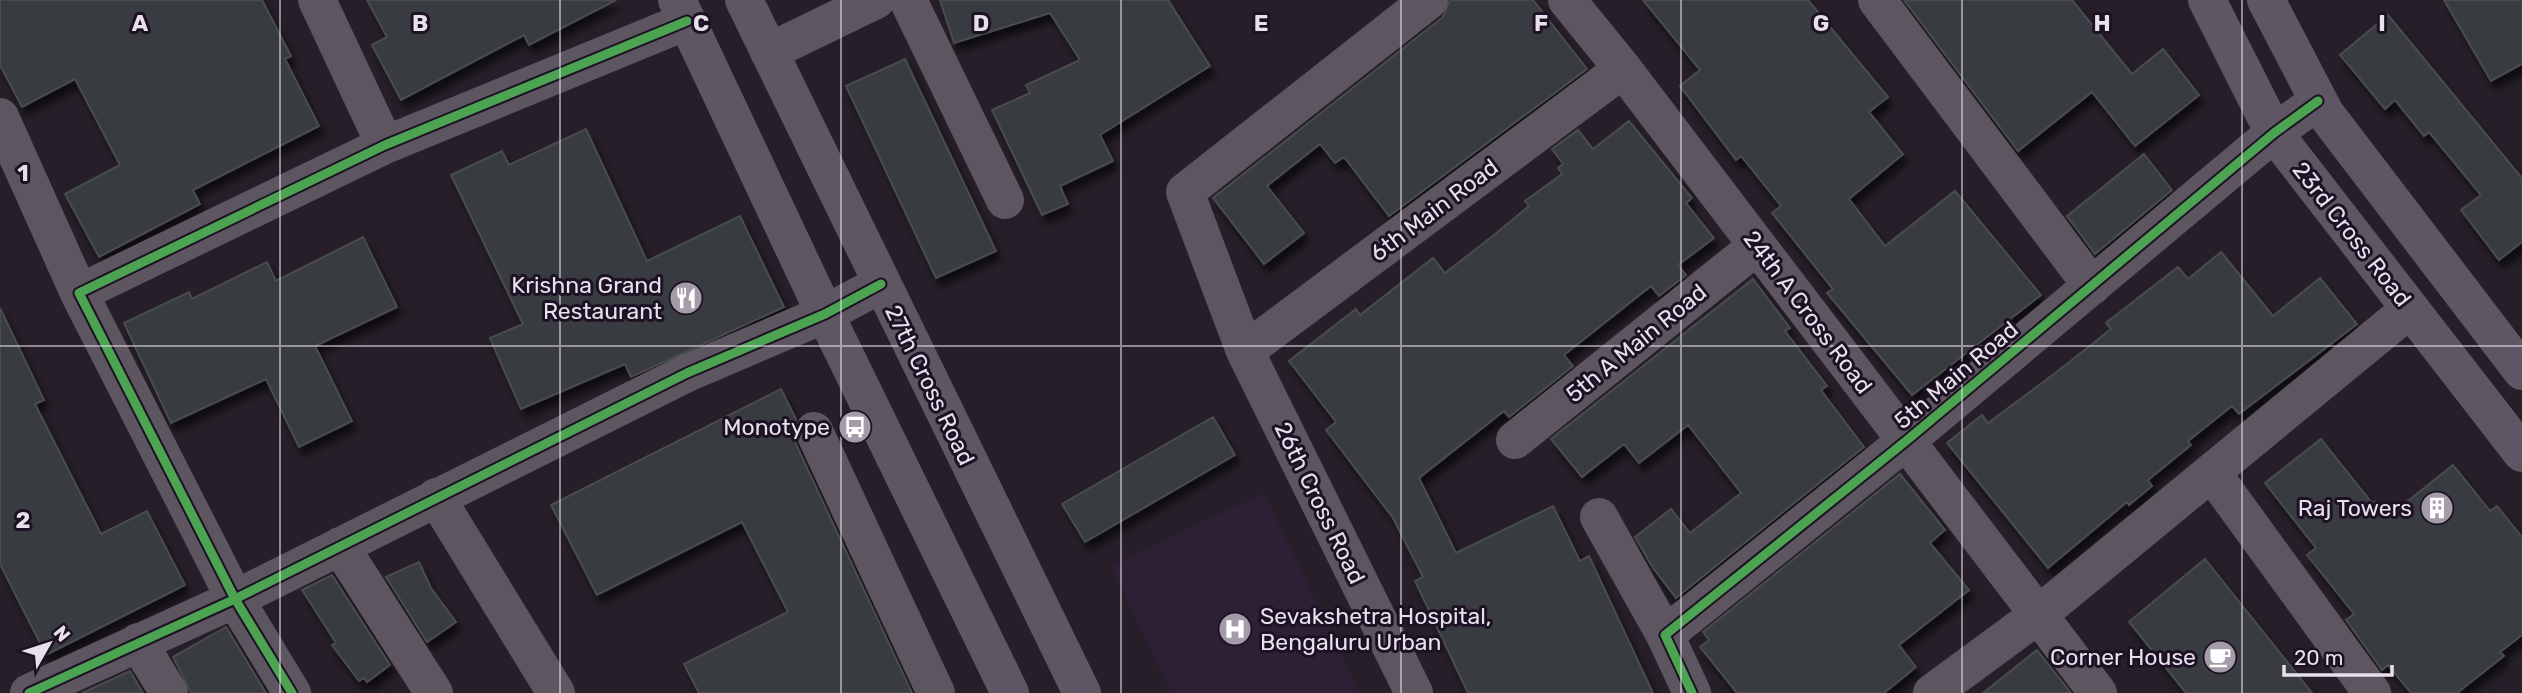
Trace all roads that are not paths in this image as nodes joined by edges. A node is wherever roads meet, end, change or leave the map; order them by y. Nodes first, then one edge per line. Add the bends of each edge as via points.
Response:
1 (317, 0) edge
2 (744, 0) edge
3 (876, 0) edge
4 (908, 0) edge
5 (1429, 0) edge
6 (1567, 0) edge
7 (1877, 0) edge
8 (2207, 0) edge
9 (2266, 0) edge
10 (682, 10) edge
11 (769, 52) junction
12 (1623, 69) junction
13 (2318, 101) junction
14 (0, 117) edge
15 (2274, 133) junction
16 (385, 145) junction
17 (1005, 200) dead end
18 (1757, 246) junction
19 (881, 284) junction
20 (2092, 286) junction
21 (79, 293) junction
22 (2410, 309) junction
23 (825, 314) junction
24 (1245, 351) junction
25 (2522, 371) edge
26 (814, 432) dead end
27 (1515, 440) dead end
28 (1906, 441) junction
29 (2522, 453) edge
30 (2212, 473) junction
31 (436, 497) junction
32 (1599, 517) dead end
33 (340, 546) junction
34 (235, 599) junction
35 (2038, 615) junction
36 (1665, 635) junction
37 (138, 642) junction
38 (33, 692) edge
39 (169, 693) edge
40 (292, 693) edge
41 (434, 693) edge
42 (556, 693) edge
43 (936, 693) edge
44 (1010, 693) edge
45 (1082, 693) edge
46 (1414, 693) edge
47 (1692, 693) edge
48 (1932, 693) edge
49 (2098, 693) edge
50 (2372, 693) edge

1 - 16 street
2 - 11 main road, 27th Cross Road
3 - 11 street
4 - 17 street
5 - 24 street, 26th Cross Road via 1185,192
6 - 12 street, 24th A Cross Road
7 - 20 street
8 - 15 main road, 23rd Cross Road
9 - 13 main road
10 - 16 street
10 - 23 main road
11 - 19 main road, 27th Cross Road
12 - 18 street, 24th A Cross Road
12 - 24 street, 6th Main Road
13 - 15 street, 5th Main Road
13 - 25 main road
14 - 21 street
15 - 20 street, 5th Main Road
15 - 22 main road, 23rd Cross Road
16 - 21 street
18 - 27 street, 5th A Main Road
18 - 28 street, 24th A Cross Road
19 - 23 street
19 - 45 main road, 27th Cross Road
20 - 28 street, 5th Main Road
21 - 34 street
22 - 29 main road, 23rd Cross Road
22 - 30 street
23 - 31 street via 687,373
23 - 44 main road
24 - 46 street, 26th Cross Road
26 - 43 street
28 - 35 street, 24th A Cross Road
28 - 36 street, 5th Main Road
30 - 35 street
30 - 50 street
31 - 33 street
31 - 42 street
32 - 36 street
33 - 34 street
33 - 41 street
34 - 37 street
34 - 40 street
35 - 48 street
35 - 49 street, 24th A Cross Road
36 - 47 street
37 - 38 street
37 - 39 street

